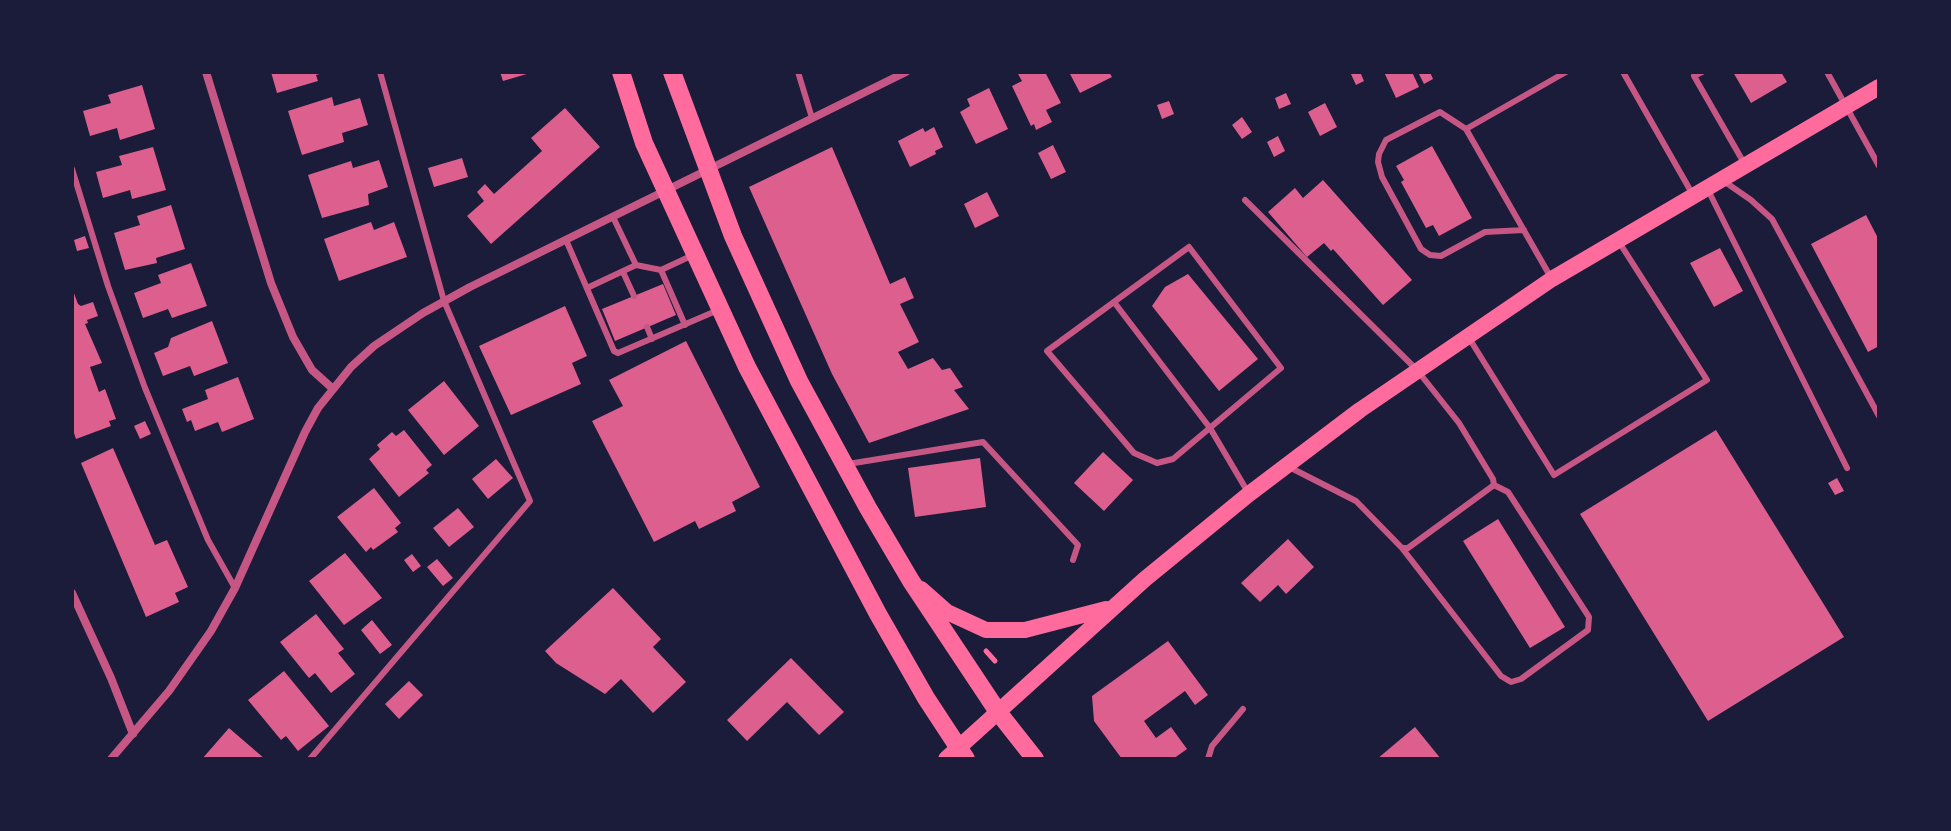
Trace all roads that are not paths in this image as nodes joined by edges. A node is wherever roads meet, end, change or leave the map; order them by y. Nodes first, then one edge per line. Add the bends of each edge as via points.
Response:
1 (206, 72) edge
2 (380, 72) edge
3 (621, 72) edge
4 (672, 72) edge
5 (798, 72) edge
6 (906, 72) edge
7 (1566, 72) edge
8 (1623, 72) edge
9 (1702, 72) edge
10 (1827, 72) edge
11 (1879, 87) edge
12 (1846, 106) junction
13 (812, 118) junction
14 (1466, 129) junction
15 (1745, 164) junction
16 (1879, 166) edge
17 (72, 169) edge
18 (707, 170) junction
19 (1707, 187) junction
20 (665, 191) junction
21 (1245, 200) dead end
22 (613, 217) junction
23 (1524, 230) junction
24 (1617, 239) junction
25 (566, 240) junction
26 (695, 254) junction
27 (636, 265) junction
28 (661, 270) junction
29 (623, 272) junction
30 (1552, 279) junction
31 (587, 288) junction
32 (634, 296) dead end
33 (444, 301) junction
34 (1114, 302) junction
35 (720, 309) junction
36 (685, 325) junction
37 (647, 327) dead end
38 (1467, 335) junction
39 (652, 339) junction
40 (1417, 370) junction
41 (332, 388) junction
42 (1879, 416) edge
43 (1210, 428) junction
44 (843, 465) junction
45 (1286, 465) junction
46 (1847, 468) dead end
47 (1494, 485) junction
48 (1249, 494) junction
49 (1402, 548) junction
50 (1073, 560) dead end
51 (911, 581) junction
52 (235, 588) junction
53 (72, 593) edge
54 (1112, 608) junction
55 (1243, 709) dead end
56 (998, 712) junction
57 (133, 734) junction
58 (957, 755) edge
59 (111, 759) edge
60 (310, 759) edge
61 (1035, 759) edge
62 (1208, 759) edge

1 - 41 street via 282,310 312,370
2 - 33 lane
3 - 20 main road
4 - 18 main road
5 - 13 lane
6 - 13 street
7 - 14 lane
8 - 19 lane
9 - 15 lane via 1694,76
10 - 12 lane
11 - 12 main road
12 - 15 main road
12 - 16 lane
13 - 18 street
14 - 23 lane
14 - 23 lane via 1440,112 1386,140 1379,154 1382,177 1421,249 1441,256 1485,232
15 - 19 main road
17 - 52 lane via 145,388 208,540
18 - 20 street
18 - 44 main road via 766,314
19 - 24 main road
19 - 42 lane via 1751,200 1772,219
19 - 46 lane
20 - 22 street
20 - 26 main road
21 - 40 lane
22 - 25 street
22 - 27 lane
23 - 30 lane
24 - 30 main road
24 - 38 lane via 1707,380 1554,475
25 - 31 lane
25 - 33 street
26 - 28 lane
26 - 35 main road
27 - 28 lane
27 - 29 lane
28 - 36 lane
29 - 31 lane
29 - 32 lane
30 - 38 main road
31 - 39 lane via 614,351
33 - 41 street via 374,346
33 - 60 lane via 530,501
34 - 43 lane
34 - 43 lane via 1047,351 1134,453 1157,463 1173,459
34 - 43 lane via 1189,247 1281,368
35 - 36 lane
35 - 58 main road via 794,459
36 - 39 lane
37 - 39 lane
38 - 40 main road
40 - 45 main road
40 - 47 lane via 1459,423
41 - 52 street via 305,432
43 - 48 lane
44 - 50 lane via 983,442 1078,545
44 - 51 main road
45 - 48 main road
45 - 49 lane via 1356,501
47 - 49 lane
47 - 49 lane via 1508,492 1589,617 1588,630 1521,679 1511,682 1501,676
48 - 54 main road
51 - 54 main road via 947,612 986,630 1025,630
51 - 56 main road
52 - 57 street via 191,662
53 - 57 street
54 - 56 main road
55 - 62 lane via 1212,746
56 - 58 main road
56 - 61 main road
57 - 59 street

